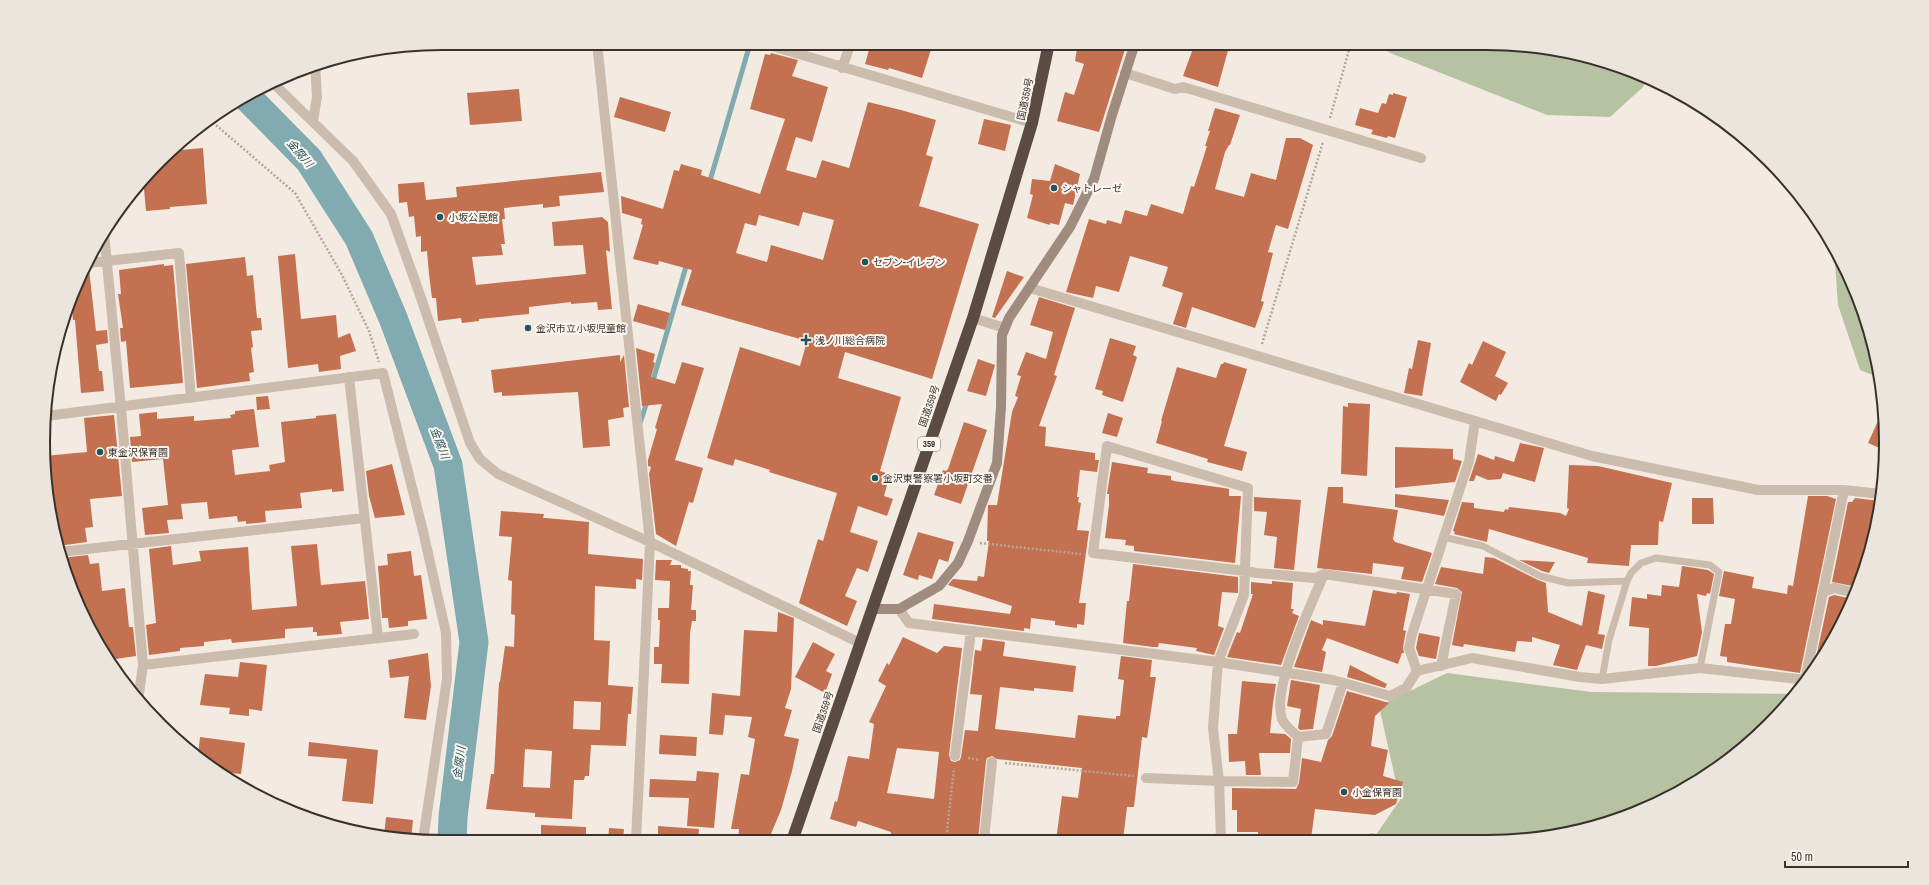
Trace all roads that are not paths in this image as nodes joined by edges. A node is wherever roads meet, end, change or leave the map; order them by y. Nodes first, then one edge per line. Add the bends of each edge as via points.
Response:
1 (598, 50) edge
2 (784, 50) edge
3 (848, 50) edge
4 (1048, 50) edge
5 (1133, 50) edge
6 (842, 68) junction
7 (315, 71) edge
8 (1125, 73) junction
9 (277, 87) edge
10 (313, 120) junction
11 (1032, 124) junction
12 (1422, 158) dead end
13 (105, 243) edge
14 (107, 260) junction
15 (94, 261) edge
16 (1030, 288) junction
17 (973, 318) junction
18 (1005, 328) junction
19 (349, 377) junction
20 (191, 398) junction
21 (121, 408) junction
22 (51, 415) edge
23 (1475, 421) junction
24 (1844, 490) junction
25 (1876, 493) edge
26 (364, 518) junction
27 (1444, 537) junction
28 (650, 542) junction
29 (134, 543) junction
30 (65, 551) edge
31 (1245, 571) junction
32 (1324, 574) junction
33 (1627, 581) junction
34 (1426, 590) junction
35 (1823, 592) junction
36 (1850, 592) edge
37 (872, 609) junction
38 (899, 609) junction
39 (971, 631) junction
40 (414, 634) dead end
41 (378, 638) junction
42 (860, 643) junction
43 (1218, 662) junction
44 (143, 665) junction
45 (1441, 666) junction
46 (1809, 667) edge
47 (1700, 668) junction
48 (1417, 671) junction
49 (1284, 673) junction
50 (1602, 679) junction
51 (1799, 679) edge
52 (1343, 683) junction
53 (139, 691) edge
54 (1298, 737) junction
55 (955, 756) road end
56 (992, 762) road end
57 (1146, 778) road end
58 (1219, 782) junction
59 (425, 834) edge
60 (636, 835) edge
61 (794, 835) edge
62 (985, 835) edge
63 (1221, 835) edge

1 - 28 street
2 - 6 street
3 - 6 street
4 - 11 highway, 国道359号 / 359
5 - 8 street
6 - 11 street
7 - 10 street via 317,96
8 - 12 street via 1175,89 1183,87
8 - 16 street via 1094,179 1070,227
9 - 10 street
10 - 28 street via 353,161 391,214 470,443 480,459 498,474
11 - 17 highway, 国道359号 / 359
13 - 14 street
14 - 15 street
14 - 20 street via 179,253
14 - 21 street
16 - 18 street
16 - 23 street
17 - 18 street
17 - 37 highway, 国道359号 / 359
18 - 38 street via 1002,335 997,463 968,542 958,563 939,586
19 - 20 street
19 - 26 street
19 - 59 street via 383,373 446,633 447,679
20 - 21 street
21 - 22 street
21 - 29 street
23 - 24 street via 1592,456 1758,490
23 - 27 street via 1469,461
24 - 25 street
24 - 35 street
26 - 29 street
26 - 41 street
27 - 33 lane via 1483,546 1540,576 1568,583
27 - 34 street
28 - 42 street
28 - 60 street
29 - 30 street
29 - 44 street
31 - 31 street via 1093,553 1107,446 1248,488
31 - 32 street via 1315,578
31 - 43 street via 1244,595
32 - 34 street
32 - 49 street
33 - 47 lane via 1641,563 1656,558 1710,565 1719,572
33 - 50 lane via 1609,640
34 - 45 street via 1456,594
34 - 48 street via 1409,648
35 - 36 street via 1834,588
35 - 46 street
37 - 38 street
37 - 42 highway, 国道359号 / 359
38 - 39 street via 909,623
39 - 43 street
39 - 55 street
40 - 41 street
41 - 44 street
42 - 61 highway, 国道359号 / 359
43 - 49 street
43 - 58 street via 1213,728
44 - 53 street
45 - 48 street
45 - 50 street via 1472,658 1580,678
47 - 50 street
47 - 51 street
48 - 52 street via 1406,688 1390,696
49 - 52 street
49 - 54 street via 1280,692 1282,719
52 - 54 street via 1326,734
54 - 58 street via 1294,782
56 - 62 street
57 - 58 street
58 - 63 street

